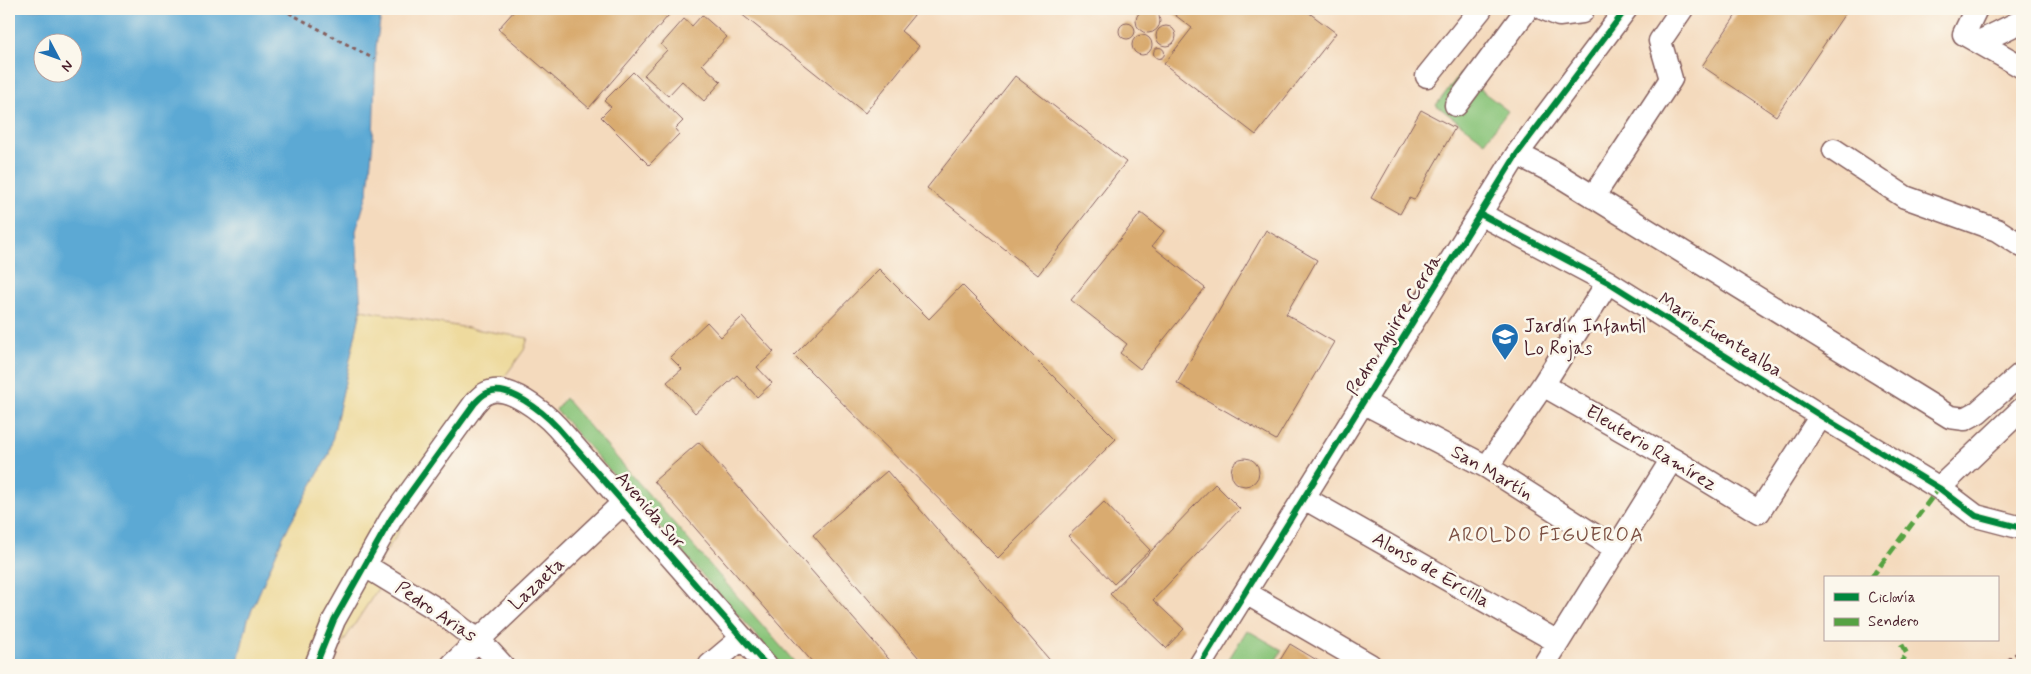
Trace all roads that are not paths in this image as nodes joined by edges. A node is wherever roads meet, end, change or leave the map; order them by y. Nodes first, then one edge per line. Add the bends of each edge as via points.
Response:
1 (1481, 9) edge
2 (1526, 9) edge
3 (1544, 9) edge
4 (1626, 9) edge
5 (1682, 9) edge
6 (1976, 9) edge
7 (1581, 10) edge
8 (2022, 20) edge
9 (1611, 31) junction
10 (1979, 42) junction
11 (2022, 67) edge
12 (1427, 76) dead end
13 (1456, 105) dead end
14 (1834, 150) dead end
15 (1518, 154) junction
16 (1593, 197) junction
17 (1480, 214) junction
18 (2022, 246) edge
19 (1608, 282) junction
20 (2022, 373) edge
21 (1543, 385) junction
22 (1364, 403) junction
23 (2022, 409) edge
24 (1821, 416) junction
25 (1672, 459) junction
26 (1487, 467) junction
27 (1940, 488) junction
28 (1304, 498) junction
29 (623, 503) junction
30 (2022, 528) edge
31 (1616, 549) junction
32 (364, 565) junction
33 (1246, 593) junction
34 (742, 638) junction
35 (478, 639) junction
36 (1558, 642) junction
37 (316, 665) edge
38 (452, 665) edge
39 (502, 665) edge
40 (710, 665) edge
41 (766, 665) edge
42 (1200, 665) edge
43 (1370, 665) edge
44 (1544, 665) edge

1 - 12 street
2 - 13 street
3 - 7 street via 1559,15
4 - 9 street, Pedro Aguirre Cerda
5 - 16 street via 1660,41 1671,79
6 - 10 street via 1964,34
7 - 9 street
8 - 10 street
9 - 15 street, Pedro Aguirre Cerda
10 - 11 street
14 - 18 street via 1905,197 1997,230
15 - 16 street
15 - 17 street, Pedro Aguirre Cerda
16 - 20 street via 1950,418 1965,419 1978,412
17 - 19 street, Mario Fuentealba
17 - 22 street, Pedro Aguirre Cerda
19 - 21 street
19 - 24 street, Mario Fuentealba
21 - 25 street, Eleuterio Ramírez
21 - 26 street
22 - 26 street, San Martín
22 - 28 street, Pedro Aguirre Cerda
23 - 27 street
24 - 25 street, Eleuterio Ramírez via 1759,512
24 - 27 street, Mario Fuentealba
25 - 31 street
26 - 31 street, San Martín
27 - 30 street, Mario Fuentealba via 1976,516
28 - 33 street, Pedro Aguirre Cerda
28 - 36 street, Alonso de Ercilla
29 - 32 street, Avenida Sur via 549,418 526,402 499,390 487,392 475,403 391,519
29 - 34 street, Avenida Sur
29 - 35 street, Lazaeta
31 - 36 street
32 - 35 street, Pedro Arias via 438,610
32 - 37 street via 334,620
33 - 42 street, Pedro Aguirre Cerda
33 - 43 street
34 - 40 street
34 - 41 street, Avenida Sur
35 - 38 street, Lazaeta
35 - 39 street, Pedro Arias
36 - 44 street

